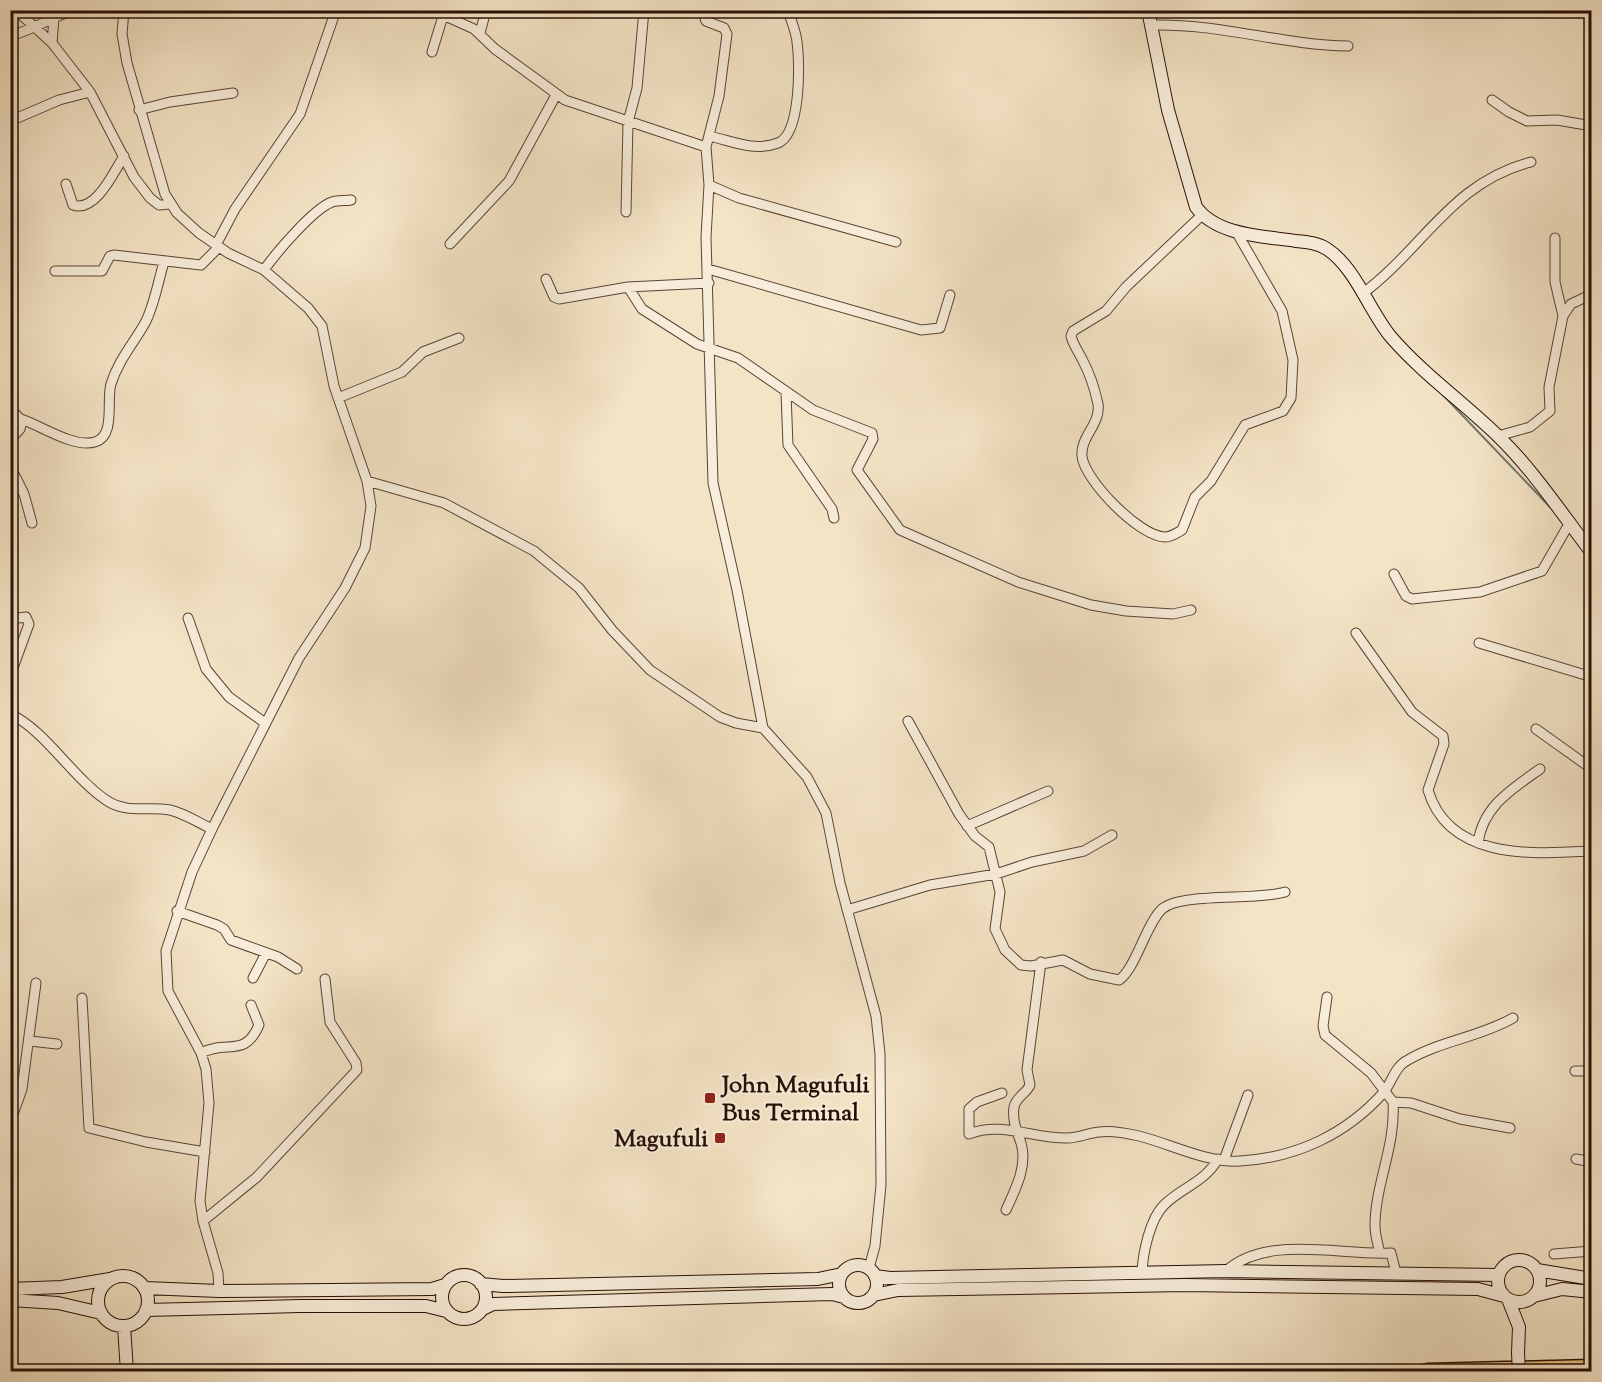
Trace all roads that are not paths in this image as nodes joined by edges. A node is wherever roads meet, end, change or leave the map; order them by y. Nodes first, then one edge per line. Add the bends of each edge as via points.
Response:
1 (16, 10) edge
2 (75, 10) edge
3 (124, 10) edge
4 (336, 10) edge
5 (432, 10) edge
6 (486, 10) edge
7 (644, 10) edge
8 (702, 10) edge
9 (788, 10) edge
10 (1148, 10) edge
11 (443, 16) junction
12 (54, 18) junction
13 (1152, 25) junction
14 (35, 29) junction
15 (480, 33) junction
16 (10, 36) edge
17 (52, 43) junction
18 (1348, 46) dead end
19 (432, 52) dead end
20 (90, 92) junction
21 (233, 93) dead end
22 (556, 95) junction
23 (1492, 100) dead end
24 (139, 110) junction
25 (15, 120) dead end
26 (628, 122) junction
27 (1592, 126) edge
28 (709, 136) junction
29 (706, 147) junction
30 (124, 156) junction
31 (1532, 162) dead end
32 (66, 184) dead end
33 (709, 185) junction
34 (351, 201) dead end
35 (170, 204) junction
36 (626, 212) dead end
37 (1202, 215) junction
38 (1237, 232) junction
39 (1555, 238) dead end
40 (896, 242) dead end
41 (450, 244) dead end
42 (218, 246) junction
43 (164, 262) junction
44 (708, 268) junction
45 (264, 270) junction
46 (55, 271) dead end
47 (546, 279) dead end
48 (709, 283) junction
49 (628, 288) junction
50 (1362, 294) junction
51 (1592, 294) edge
52 (950, 295) dead end
53 (1563, 316) junction
54 (459, 338) dead end
55 (709, 350) junction
56 (786, 393) junction
57 (338, 398) junction
58 (10, 408) edge
59 (21, 419) junction
60 (1498, 436) junction
61 (10, 440) edge
62 (10, 466) edge
63 (367, 482) junction
64 (834, 518) dead end
65 (32, 523) dead end
66 (1569, 524) junction
67 (1592, 554) edge
68 (1394, 574) dead end
69 (1191, 610) dead end
70 (188, 618) dead end
71 (10, 619) edge
72 (1356, 633) dead end
73 (1479, 644) dead end
74 (10, 676) edge
75 (1592, 676) edge
76 (10, 714) edge
77 (908, 720) dead end
78 (265, 723) junction
79 (763, 728) junction
80 (1536, 729) dead end
81 (1540, 768) dead end
82 (1592, 768) edge
83 (1048, 791) dead end
84 (967, 826) junction
85 (212, 829) junction
86 (1112, 835) dead end
87 (1478, 843) junction
88 (1592, 851) edge
89 (996, 874) junction
90 (1285, 892) dead end
91 (847, 910) junction
92 (177, 911) junction
93 (266, 953) junction
94 (1041, 962) junction
95 (297, 969) dead end
96 (253, 978) dead end
97 (325, 979) dead end
98 (36, 983) dead end
99 (1327, 997) dead end
100 (82, 998) dead end
101 (252, 1005) dead end
102 (1513, 1018) dead end
103 (30, 1041) junction
104 (57, 1044) dead end
105 (201, 1053) junction
106 (1575, 1071) dead end
107 (1592, 1071) edge
108 (1386, 1090) junction
109 (1002, 1093) dead end
110 (1248, 1095) dead end
111 (1393, 1102) junction
112 (10, 1123) edge
113 (1510, 1128) dead end
114 (1015, 1130) junction
115 (205, 1152) junction
116 (1576, 1159) dead end
117 (1221, 1160) junction
118 (1592, 1162) edge
119 (1006, 1210) dead end
120 (203, 1221) junction
121 (1592, 1251) edge
122 (1380, 1253) junction
123 (1554, 1254) dead end
124 (1537, 1270) junction
125 (1226, 1271) junction
126 (872, 1272) junction
127 (1143, 1272) junction
128 (1396, 1273) junction
129 (842, 1274) junction
130 (1498, 1275) junction
131 (110, 1278) junction
132 (1592, 1279) edge
133 (481, 1284) junction
134 (445, 1285) junction
135 (145, 1288) junction
136 (10, 1289) edge
137 (219, 1291) junction
138 (1592, 1292) edge
139 (874, 1295) junction
140 (844, 1297) junction
141 (1531, 1297) junction
142 (1506, 1298) junction
143 (10, 1300) edge
144 (483, 1309) junction
145 (146, 1310) junction
146 (446, 1311) junction
147 (101, 1313) junction
148 (124, 1326) junction
149 (1519, 1327) junction
150 (1592, 1368) edge
151 (127, 1371) edge
152 (1427, 1371) edge
153 (1519, 1371) edge

1 - 14 street
2 - 12 street
3 - 24 street via 123,34
4 - 42 street via 300,114 236,209
5 - 11 street
6 - 15 street
7 - 26 street via 637,88
8 - 28 street via 706,21 727,34
9 - 28 street via 797,41 799,83 785,138 776,144 757,146
10 - 13 street
11 - 15 street
11 - 19 street
12 - 14 street
12 - 17 street
13 - 18 street via 1178,24 1301,44
13 - 37 street via 1168,110 1196,207
14 - 16 street
14 - 17 street
15 - 22 street
17 - 20 street
20 - 25 street via 59,100
20 - 30 street
21 - 24 street
22 - 26 street
22 - 41 street via 509,182
23 - 27 street via 1527,121 1557,120
24 - 35 street via 161,187
26 - 29 street
26 - 36 street
28 - 29 street
29 - 33 street
30 - 32 street via 87,205 73,205
30 - 35 street via 150,198 159,205
31 - 50 street via 1501,172 1471,190 1432,224 1383,279
33 - 40 street via 739,198
33 - 44 street
34 - 45 street via 325,207
35 - 42 street
37 - 38 street
37 - 38 street via 1106,310 1071,336 1088,371 1098,406 1097,419 1082,449 1083,460 1110,501 1158,536 1167,537 1182,530 1195,497 1211,481 1245,425 1282,411 1291,398 1293,360 1282,310
38 - 50 street via 1320,245 1339,260
39 - 53 street via 1555,282
42 - 43 street via 201,265
42 - 45 street
43 - 46 street via 110,255 102,271
43 - 59 street via 145,322 111,384 108,427 102,438 92,442 74,440
44 - 48 street
44 - 52 street via 921,330 940,328
45 - 57 street via 308,308 322,326
47 - 49 street via 558,298
48 - 49 street
48 - 55 street
49 - 55 street via 642,309
50 - 60 street via 1389,335
51 - 53 street via 1571,304
53 - 60 street via 1550,387 1550,411 1530,426
54 - 57 street via 423,352 402,372
55 - 56 street via 738,358
55 - 79 street via 713,483
56 - 64 street via 788,445 832,509
56 - 69 street via 825,416 872,432 873,439 857,470 889,517 908,534 1017,582 1091,605 1126,612 1173,614
57 - 63 street
58 - 59 street
59 - 61 street via 20,429
60 - 66 street
62 - 65 street
63 - 78 street via 371,506 365,548
63 - 79 street via 444,503 534,551 579,588 650,670 720,717
66 - 67 street
66 - 68 street via 1542,571 1494,588 1413,599 1406,596
70 - 78 street via 206,669 229,697
71 - 74 street via 26,617 29,624
72 - 87 street via 1412,712 1443,736 1444,744 1429,785 1430,797 1439,816 1458,833
73 - 75 street
76 - 85 street via 35,732 80,780 108,802 123,808 172,810
77 - 84 street
78 - 85 street
79 - 91 street via 807,777 821,801
80 - 82 street
81 - 87 street via 1492,808 1481,825
83 - 84 street
84 - 89 street via 989,847
85 - 92 street
86 - 89 street via 1084,851
87 - 88 street via 1513,853
89 - 91 street via 930,885
89 - 94 street via 1000,892 996,918 999,941 1021,965
90 - 94 street via 1182,901 1167,906 1119,980 1090,974 1063,960
91 - 126 street via 868,980 880,1054 881,1185
92 - 93 street via 224,928 231,940
92 - 105 street via 166,951 165,980 170,997
93 - 95 street
93 - 96 street
94 - 114 street via 1027,1070 1030,1085 1015,1104
97 - 120 street via 330,1022 357,1070 257,1178
98 - 103 street
99 - 108 street via 1325,1035
100 - 115 street via 89,1128
101 - 105 street via 259,1025 250,1041 240,1047 216,1046
102 - 108 street via 1409,1059
103 - 104 street
103 - 112 street via 18,1107
105 - 115 street via 209,1103
106 - 107 street
108 - 111 street
108 - 117 street via 1347,1127 1314,1144 1273,1156
109 - 114 street via 969,1109 969,1134 987,1128
110 - 117 street
111 - 113 street
111 - 122 street via 1391,1147 1376,1216
114 - 117 street via 1067,1138 1098,1131 1125,1133
114 - 119 street via 1023,1156 1018,1182
115 - 120 street via 200,1201
116 - 118 street
117 - 127 street via 1160,1210 1143,1259
120 - 137 street via 218,1273
121 - 123 street
122 - 125 street via 1259,1252 1237,1261
122 - 128 street via 1391,1253
124 - 130 street via 1518,1260 1508,1263
124 - 132 street
124 - 141 street via 1539,1286
125 - 127 street
125 - 128 street
126 - 127 street via 890,1278
126 - 129 street via 854,1266
126 - 139 street via 878,1286
128 - 130 street
129 - 133 street via 818,1278
129 - 140 street via 839,1288
130 - 142 street via 1498,1287
131 - 135 street via 127,1276
131 - 136 street via 62,1287
131 - 147 street via 98,1296
133 - 134 street via 463,1275
133 - 144 street via 486,1294
134 - 137 street via 432,1289
134 - 146 street via 441,1295
135 - 137 street
135 - 145 street
138 - 141 street via 1562,1289
139 - 140 street via 862,1303 852,1303
139 - 142 street via 898,1290 1185,1285 1479,1289
140 - 144 street via 821,1294 493,1304
141 - 142 street via 1519,1302
141 - 149 street
142 - 149 street
143 - 147 street via 58,1303
144 - 146 street via 465,1319
145 - 146 street via 300,1305 426,1306
145 - 148 street via 135,1323
147 - 148 street via 108,1321
148 - 151 street
149 - 153 street, bridge
150 - 152 highway

